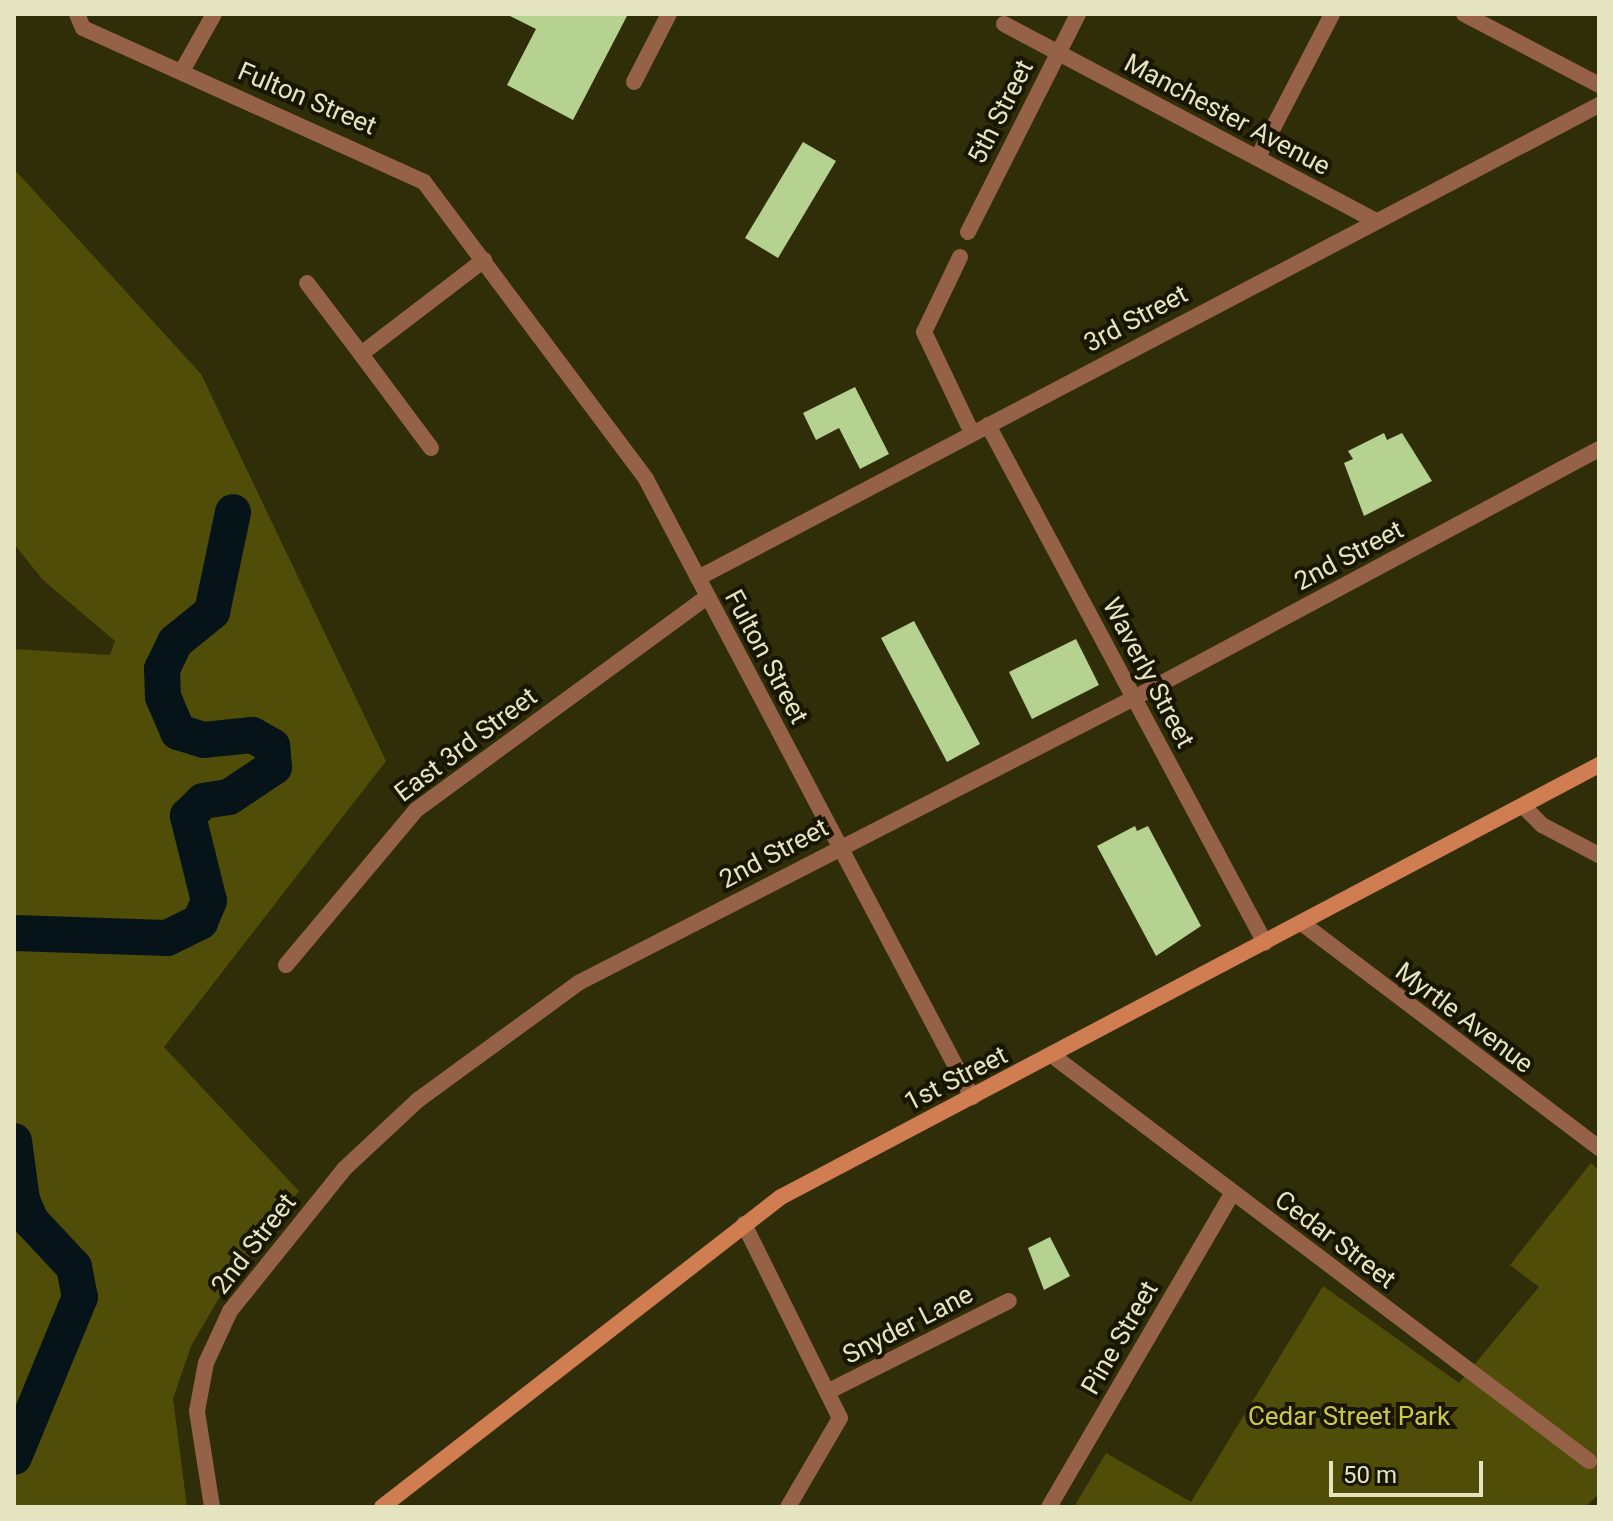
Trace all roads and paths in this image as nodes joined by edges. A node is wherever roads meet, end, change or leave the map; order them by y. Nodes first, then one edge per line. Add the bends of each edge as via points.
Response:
1 (214, 14) edge
2 (669, 14) edge
3 (1078, 14) edge
4 (1332, 14) edge
5 (1464, 14) edge
6 (73, 23) edge
7 (1004, 24) dead end
8 (1057, 53) junction
9 (182, 71) junction
10 (634, 82) dead end
11 (1599, 85) edge
12 (1599, 105) edge
13 (1258, 157) junction
14 (1374, 220) junction
15 (968, 232) dead end
16 (960, 257) dead end
17 (484, 260) junction
18 (307, 283) dead end
19 (361, 354) junction
20 (988, 425) junction
21 (972, 433) junction
22 (431, 448) dead end
23 (1599, 449) edge
24 (698, 578) junction
25 (707, 597) junction
26 (1134, 698) junction
27 (1599, 765) edge
28 (1523, 806) junction
29 (839, 847) junction
30 (1599, 855) edge
31 (1303, 924) junction
32 (1265, 943) junction
33 (286, 965) dead end
34 (1053, 1056) junction
35 (972, 1097) junction
36 (1599, 1148) edge
37 (1232, 1194) junction
38 (744, 1224) junction
39 (1009, 1301) dead end
40 (829, 1391) junction
41 (1589, 1461) dead end
42 (212, 1507) edge
43 (382, 1507) edge
44 (788, 1507) edge
45 (1049, 1507) edge

1 - 9 street
2 - 10 street
3 - 8 street, 5th Street
4 - 13 street
5 - 11 street
6 - 9 street, Fulton Street
7 - 8 street, Manchester Avenue
8 - 13 street, Manchester Avenue
8 - 15 street, 5th Street
9 - 17 street, Fulton Street via 410,170
12 - 14 street, 3rd Street
13 - 14 street, Manchester Avenue
14 - 20 street, 3rd Street
16 - 21 street via 924,332
17 - 19 street
17 - 24 street, Fulton Street via 621,440
18 - 19 street
19 - 22 street
20 - 21 street, 3rd Street
20 - 26 street, Waverly Street
21 - 24 street, 3rd Street
23 - 26 street, 2nd Street
24 - 25 street, Fulton Street
25 - 29 street, Fulton Street
25 - 33 street, East 3rd Street via 408,817
26 - 29 street, 2nd Street
26 - 32 street, Waverly Street
27 - 28 main road, 1st Street
28 - 30 street via 1542,825
28 - 31 main road, 1st Street
29 - 35 street, Fulton Street
29 - 42 street, 2nd Street via 562,992 366,1145 230,1311 206,1363 197,1411
31 - 32 main road, 1st Street
31 - 36 street, Myrtle Avenue
32 - 34 main road, 1st Street
34 - 35 main road, 1st Street
34 - 37 street, Cedar Street
35 - 38 main road, 1st Street via 781,1197
37 - 41 street, Cedar Street
37 - 45 street, Pine Street
38 - 40 street
38 - 43 main road, 1st Street
39 - 40 street, Snyder Lane
40 - 44 street via 838,1428

